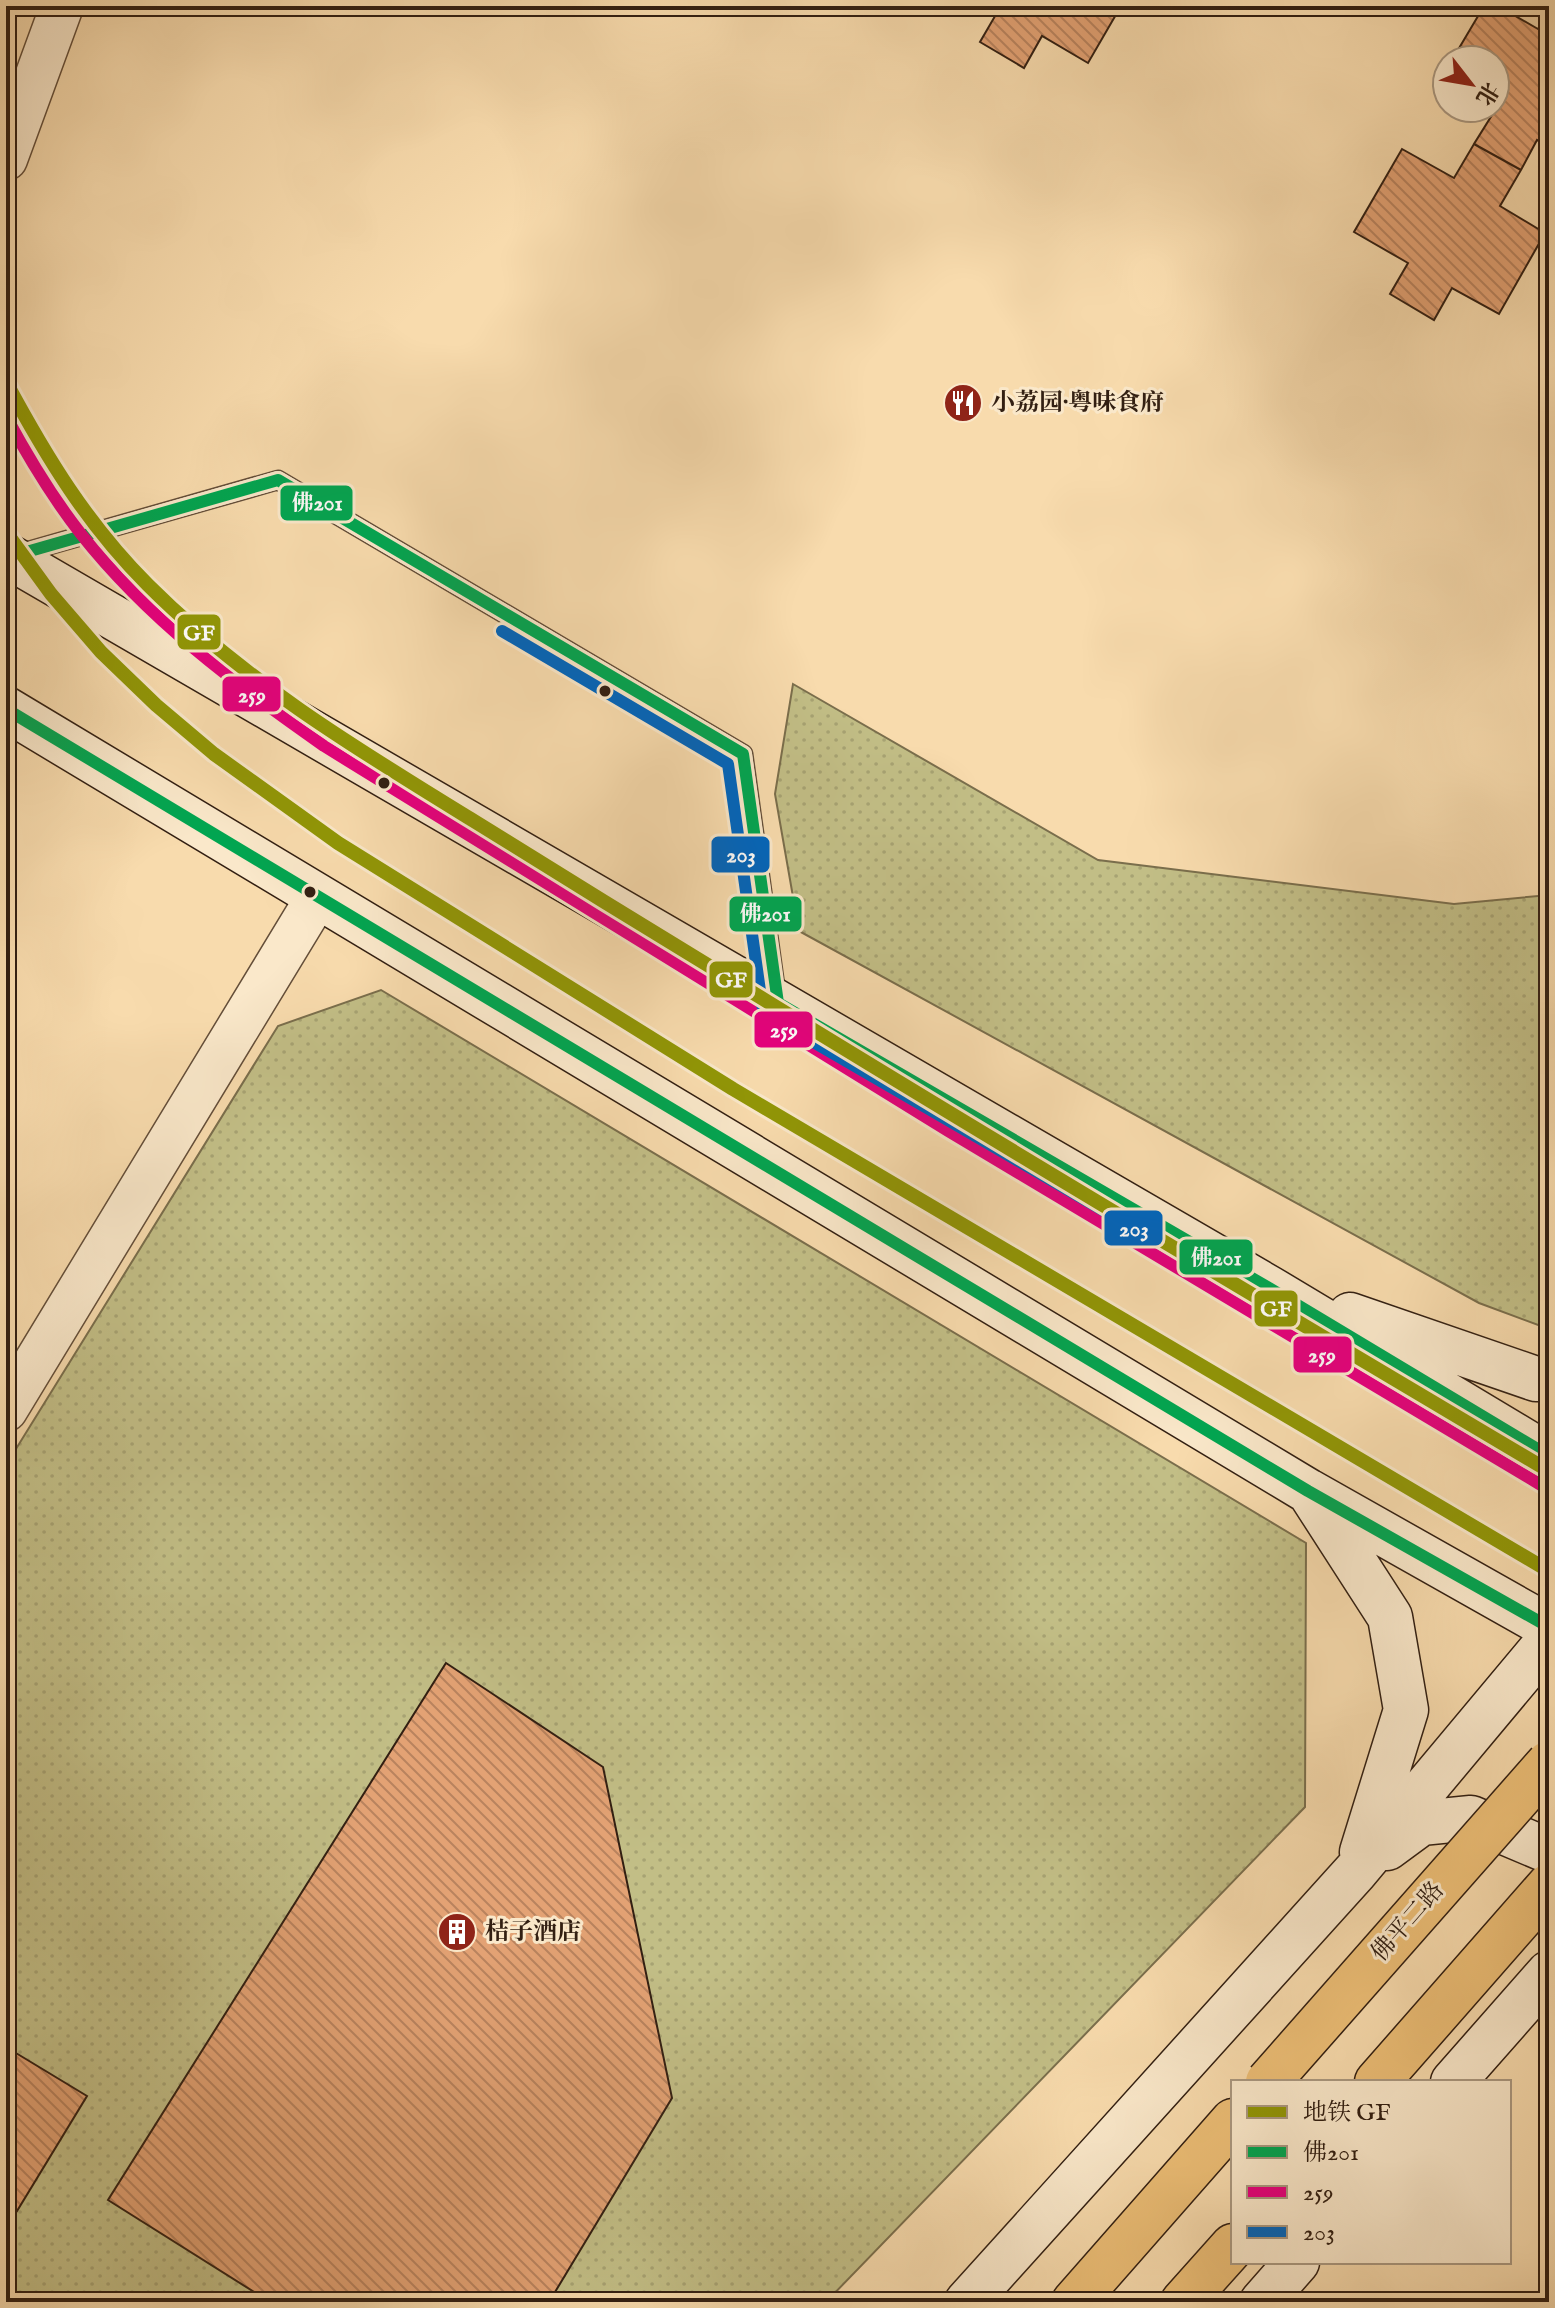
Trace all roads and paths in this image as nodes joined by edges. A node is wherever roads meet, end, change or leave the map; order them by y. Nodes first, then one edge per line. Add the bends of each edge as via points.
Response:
1 (62, 6) edge
2 (6, 159) edge
3 (8, 556) edge
4 (6, 709) edge
5 (318, 896) junction
6 (778, 1003) junction
7 (1269, 1288) junction
8 (1549, 1378) edge
9 (6, 1410) edge
10 (1549, 1456) edge
11 (1308, 1491) junction
12 (1549, 1627) edge
13 (1549, 1640) edge
14 (1549, 1763) edge
15 (1549, 1851) edge
16 (1356, 1871) junction
17 (1549, 1886) edge
18 (1545, 1979) edge
19 (1270, 2080) edge
20 (1379, 2080) edge
21 (1455, 2080) edge
22 (1231, 2123) edge
23 (1231, 2248) edge
24 (1295, 2264) edge
25 (967, 2302) edge
26 (1074, 2302) edge
27 (1183, 2302) edge
28 (1262, 2302) edge

1 - 2 street
3 - 6 main road
3 - 6 lane via 278,480 743,754
4 - 5 main road
5 - 9 street
5 - 11 main road
6 - 7 main road
7 - 8 main road via 1536,1379
7 - 10 main road
11 - 12 main road
11 - 16 main road via 1390,1617 1406,1710
13 - 16 main road
14 - 19 main road, 佛平二路, bridge
15 - 16 main road via 1471,1818 1459,1819 1421,1823
16 - 25 main road
17 - 20 main road
18 - 21 main road
22 - 26 main road
23 - 27 main road
24 - 28 main road

